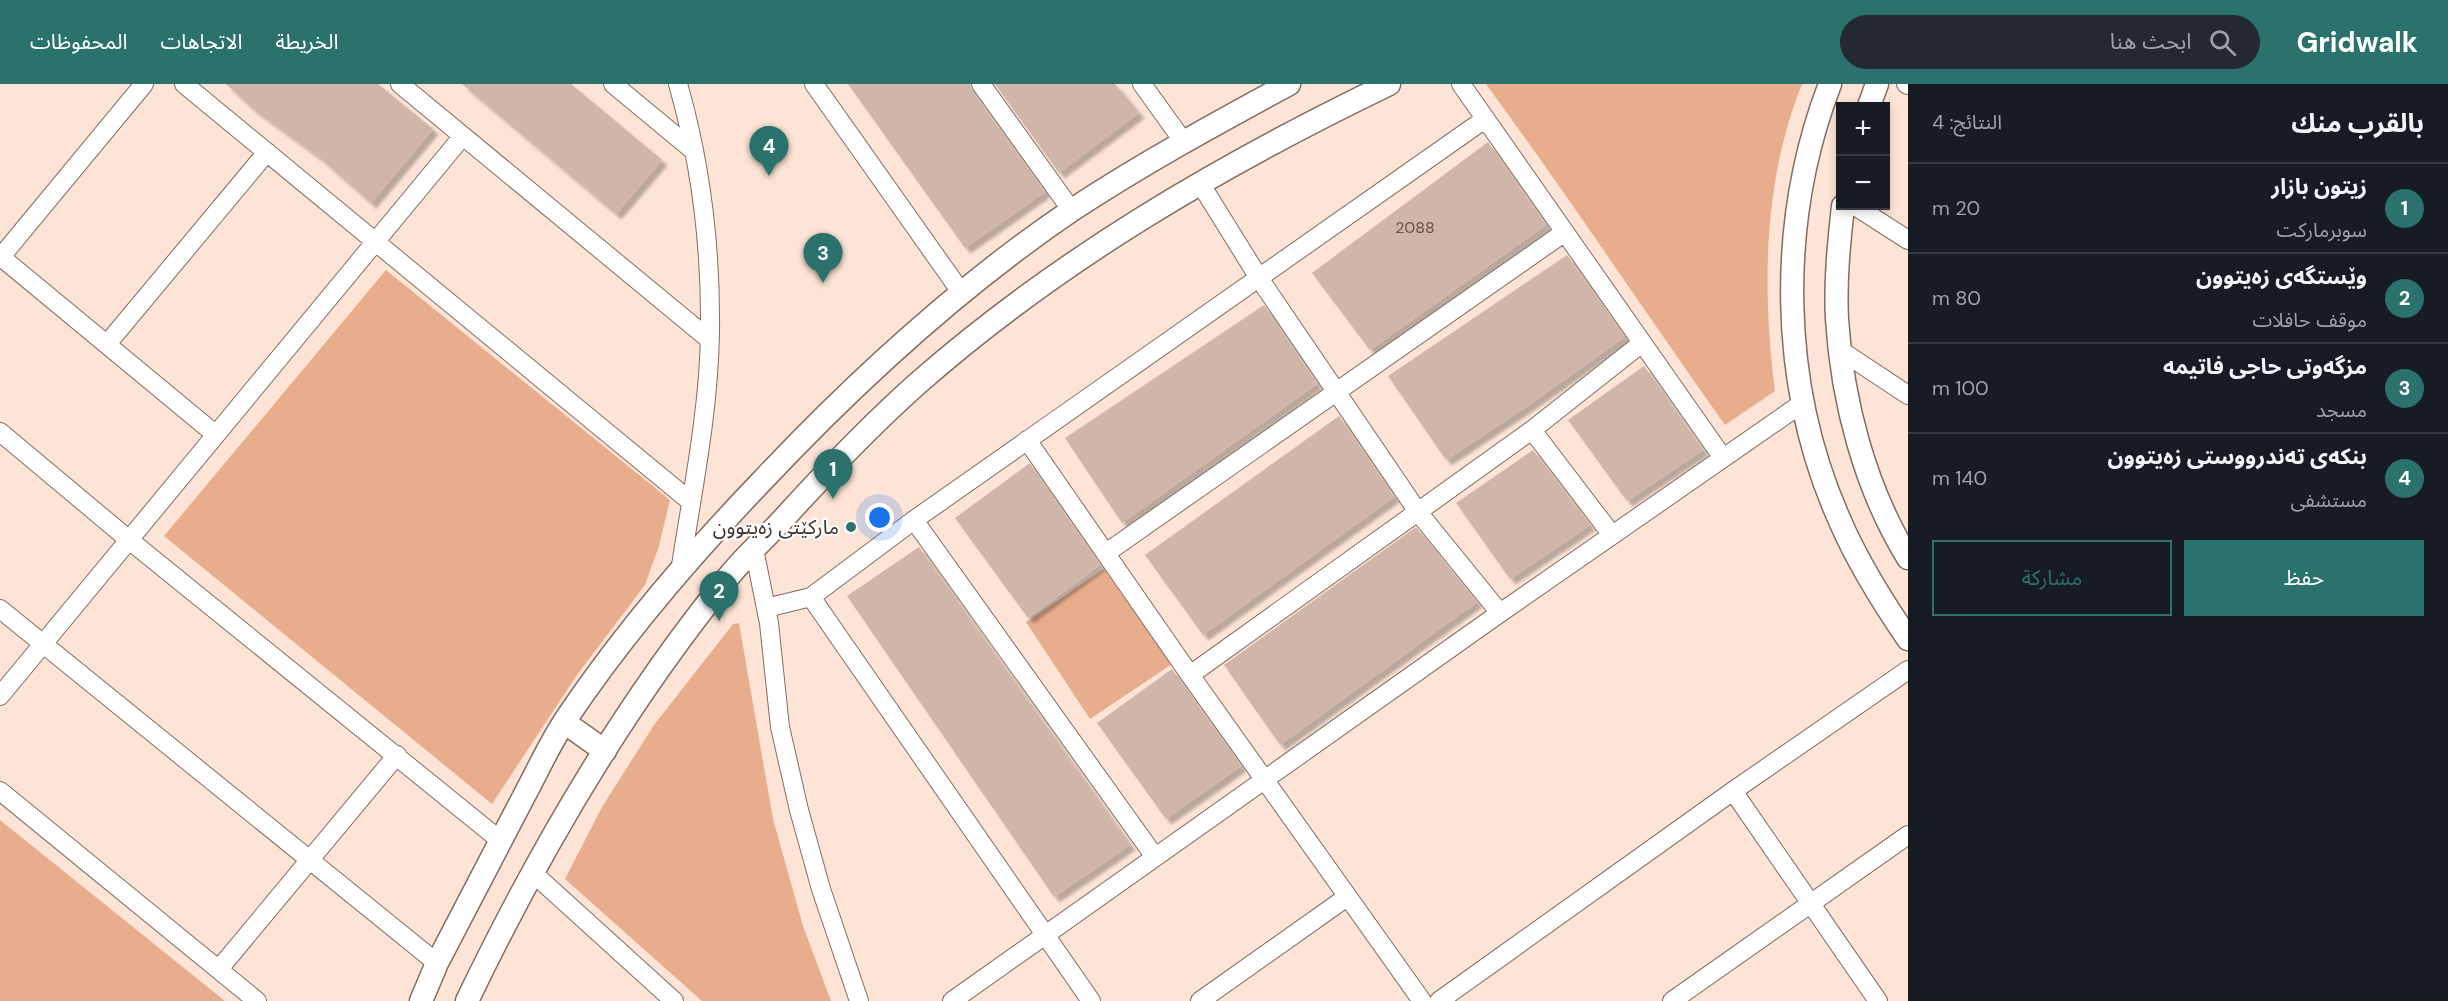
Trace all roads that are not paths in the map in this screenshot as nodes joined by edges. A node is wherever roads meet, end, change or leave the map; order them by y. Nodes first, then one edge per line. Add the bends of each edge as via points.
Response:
1 (144, 84) edge
2 (184, 84) edge
3 (400, 84) edge
4 (613, 84) edge
5 (679, 84) edge
6 (814, 84) edge
7 (981, 84) edge
8 (1142, 84) edge
9 (1289, 84) edge
10 (1389, 84) edge
11 (1461, 84) edge
12 (1830, 84) edge
13 (1877, 84) edge
14 (1870, 102) edge
15 (1485, 119) junction
16 (462, 137) junction
17 (1183, 141) junction
18 (694, 151) junction
19 (267, 152) junction
20 (1200, 183) junction
21 (1843, 210) edge
22 (1861, 210) edge
23 (1072, 211) junction
24 (1565, 232) junction
25 (1908, 240) edge
26 (375, 242) junction
27 (0, 257) edge
28 (1258, 278) junction
29 (961, 292) junction
30 (710, 340) junction
31 (1642, 343) junction
32 (107, 344) junction
33 (1840, 350) junction
34 (1337, 392) junction
35 (1908, 394) edge
36 (1804, 402) junction
37 (1532, 430) junction
38 (0, 432) edge
39 (215, 434) junction
40 (1027, 440) junction
41 (1723, 458) junction
42 (690, 501) junction
43 (1418, 512) junction
44 (914, 520) junction
45 (1612, 535) junction
46 (128, 539) junction
47 (754, 549) junction
48 (1106, 553) junction
49 (1908, 558) edge
50 (680, 572) junction
51 (811, 597) junction
52 (766, 608) junction
53 (0, 609) edge
54 (1500, 614) junction
55 (1908, 639) edge
56 (43, 645) junction
57 (1908, 670) edge
58 (1190, 675) junction
59 (0, 696) edge
60 (564, 722) junction
61 (605, 751) junction
62 (397, 755) junction
63 (1266, 780) junction
64 (0, 791) edge
65 (1733, 791) junction
66 (1908, 835) edge
67 (501, 841) junction
68 (1155, 857) junction
69 (309, 860) junction
70 (533, 873) junction
71 (1347, 897) junction
72 (1810, 902) junction
73 (1046, 936) junction
74 (437, 963) junction
75 (219, 969) junction
76 (257, 1001) edge
77 (421, 1001) edge
78 (467, 1001) edge
79 (674, 1001) edge
80 (859, 1001) edge
81 (952, 1001) edge
82 (1091, 1001) edge
83 (1200, 1001) edge
84 (1422, 1001) edge
85 (1439, 1001) edge
86 (1672, 1001) edge
87 (1878, 1001) edge

1 - 27 street
2 - 19 street
3 - 16 street
4 - 18 street
5 - 18 street
6 - 29 street
7 - 23 street
8 - 17 street
9 - 17 street
10 - 20 street via 1296,129
11 - 15 street
12 - 36 street via 1809,150 1794,243 1794,337
13 - 14 street
15 - 24 street
15 - 28 street
16 - 26 street
16 - 30 street
17 - 23 street
18 - 30 street via 704,213
19 - 26 street
19 - 32 street
20 - 28 street
20 - 47 street via 1122,230 1042,286 917,384 845,451
21 - 33 street via 1837,260
22 - 25 street
23 - 29 street
24 - 31 street
24 - 34 street
26 - 39 street
26 - 42 street
27 - 32 street
28 - 34 street
28 - 40 street
29 - 50 street via 822,417
30 - 42 street
31 - 37 street
31 - 41 street
32 - 39 street
33 - 35 street
33 - 49 street via 1856,436 1876,493
34 - 43 street
34 - 48 street
36 - 41 street
36 - 55 street via 1822,475 1839,519 1859,561
37 - 43 street
37 - 45 street
38 - 46 street
39 - 46 street
40 - 44 street
40 - 48 street
41 - 45 street
42 - 50 street
43 - 54 street
43 - 58 street
44 - 51 street
44 - 68 street
45 - 54 street
46 - 56 street
46 - 62 street
47 - 52 street
47 - 61 street via 731,573 639,694
48 - 58 street
50 - 60 street via 600,670
51 - 52 street
51 - 73 street
52 - 80 street via 780,726 799,810 820,889
53 - 56 street
54 - 63 street
56 - 59 street
56 - 69 street
57 - 65 street
58 - 63 street
60 - 61 street
60 - 67 street
61 - 70 street
62 - 67 street
62 - 69 street
63 - 68 street
63 - 71 street
64 - 75 street
65 - 72 street
65 - 85 street
66 - 72 street
67 - 74 street
68 - 73 street
69 - 74 street
69 - 75 street
70 - 78 street
70 - 79 street
71 - 83 street
71 - 84 street
72 - 86 street
72 - 87 street
73 - 81 street
73 - 82 street
74 - 77 street
75 - 76 street

